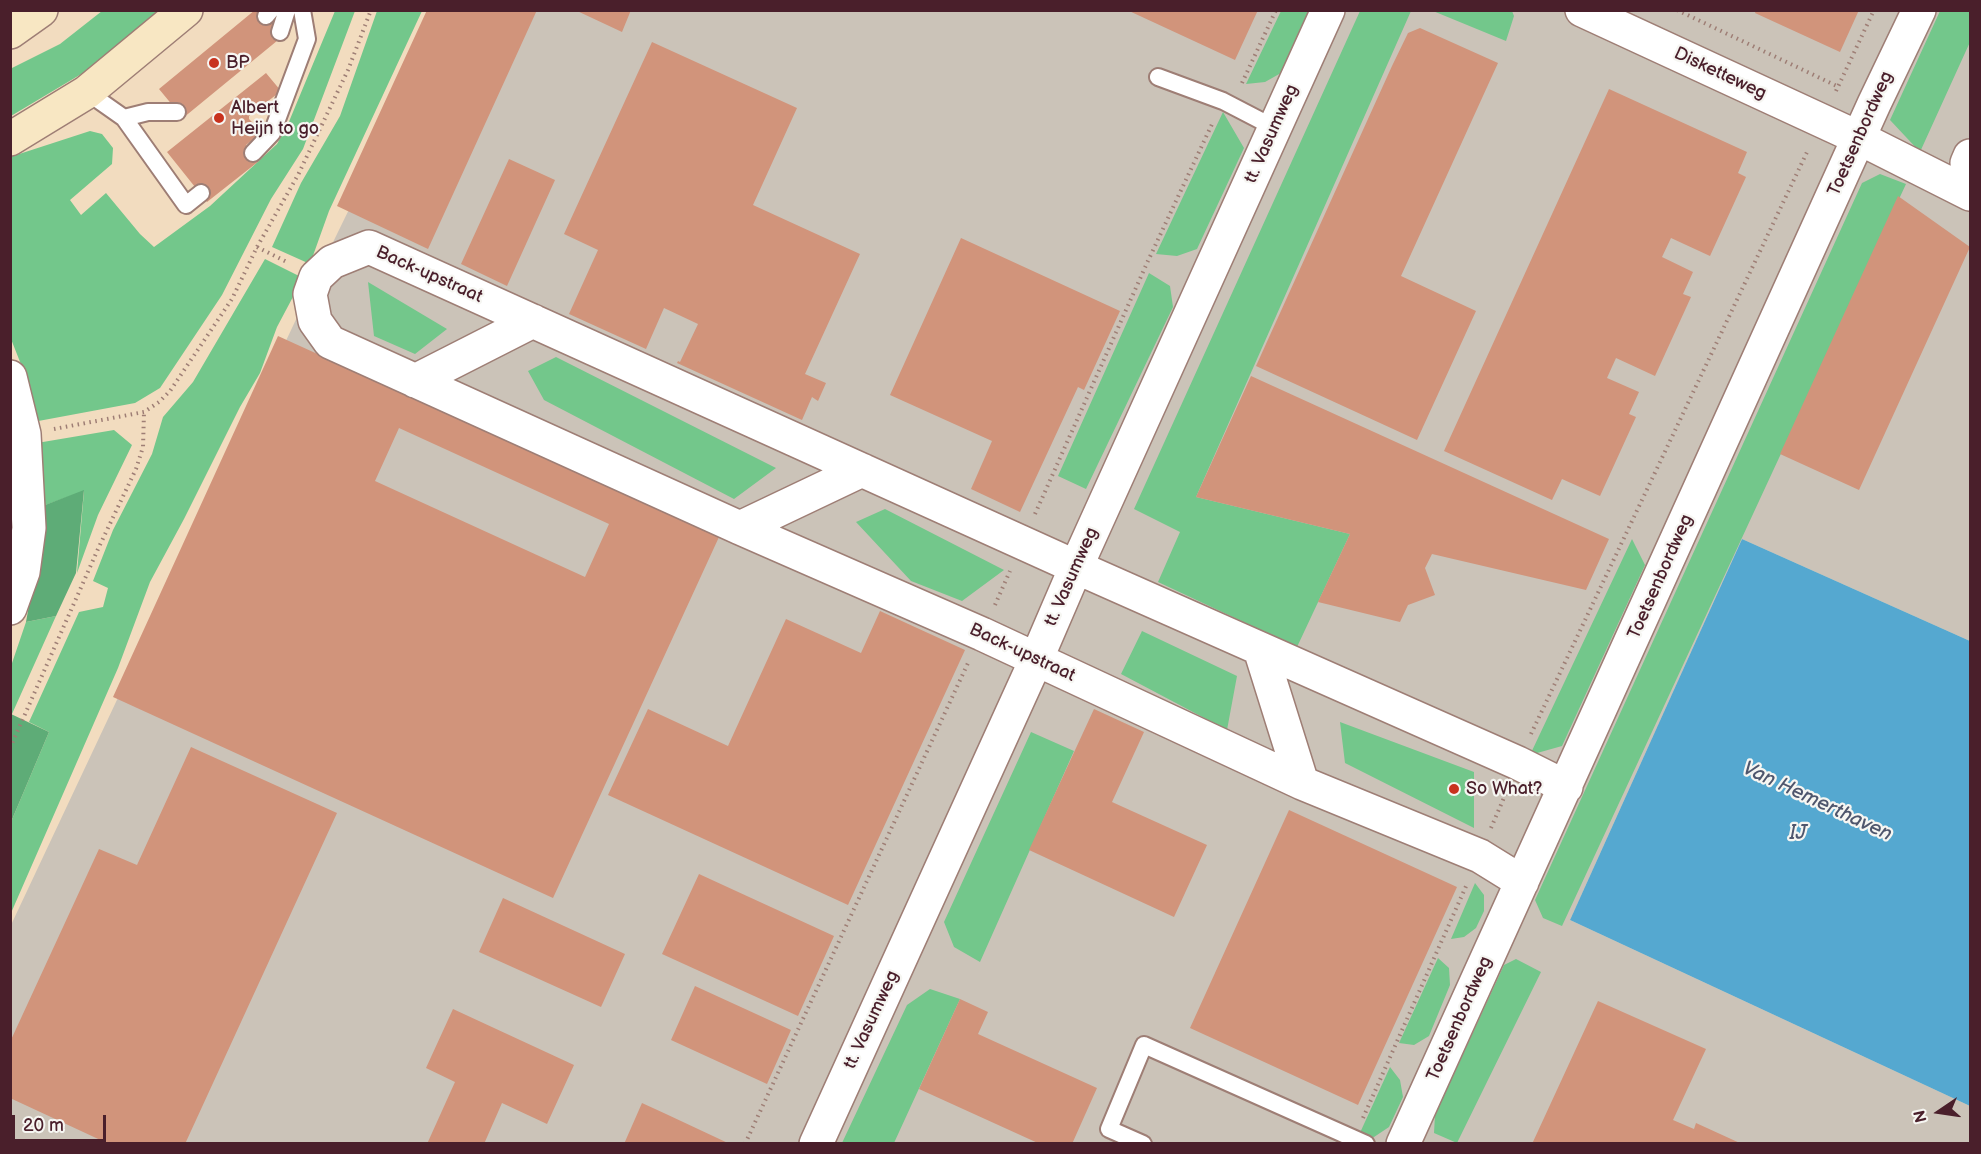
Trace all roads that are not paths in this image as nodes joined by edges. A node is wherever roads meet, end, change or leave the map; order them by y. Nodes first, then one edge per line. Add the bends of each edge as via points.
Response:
1 (41, 10) edge
2 (186, 10) edge
3 (287, 10) edge
4 (302, 10) edge
5 (1328, 10) edge
6 (1582, 10) edge
7 (1919, 10) edge
8 (10, 32) edge
9 (280, 32) dead end
10 (1158, 77) dead end
11 (87, 93) junction
12 (172, 105) dead end
13 (124, 117) junction
14 (1275, 128) junction
15 (10, 138) edge
16 (1859, 138) junction
17 (254, 153) dead end
18 (1969, 171) edge
19 (201, 193) dead end
20 (533, 321) junction
21 (10, 377) edge
22 (415, 381) junction
23 (862, 470) junction
24 (740, 528) junction
25 (1076, 567) junction
26 (10, 608) edge
27 (1260, 649) junction
28 (1036, 660) junction
29 (1302, 783) junction
30 (1566, 787) junction
31 (1522, 882) junction
32 (1360, 1141) edge
33 (816, 1143) edge
34 (1143, 1143) edge
35 (1403, 1143) edge

1 - 8 main road
2 - 11 main road
3 - 9 lane
4 - 17 lane via 308,39 272,133
5 - 14 street, tt. Vasumweg
6 - 16 street, Disketteweg
7 - 16 street, Toetsenbordweg
10 - 14 lane via 1223,101
11 - 13 lane
11 - 15 main road
12 - 13 lane
13 - 19 lane via 186,205
14 - 25 street, tt. Vasumweg
16 - 18 street, Disketteweg
16 - 30 street, Toetsenbordweg
20 - 22 street
20 - 22 street, Back-upstraat via 369,248 332,262 316,277 310,294 315,321 330,342
20 - 23 street, Back-upstraat
21 - 26 street via 24,434 29,528 23,573
22 - 24 street, Back-upstraat
23 - 24 street
23 - 25 street, Back-upstraat
24 - 28 street, Back-upstraat
25 - 27 street, Back-upstraat
25 - 28 street, tt. Vasumweg
27 - 29 street
27 - 30 street, Back-upstraat
28 - 29 street, Back-upstraat
28 - 33 street, tt. Vasumweg
29 - 31 street, Back-upstraat via 1480,856
30 - 31 street, Toetsenbordweg
31 - 35 street, Toetsenbordweg
32 - 34 lane via 1144,1045 1109,1129

